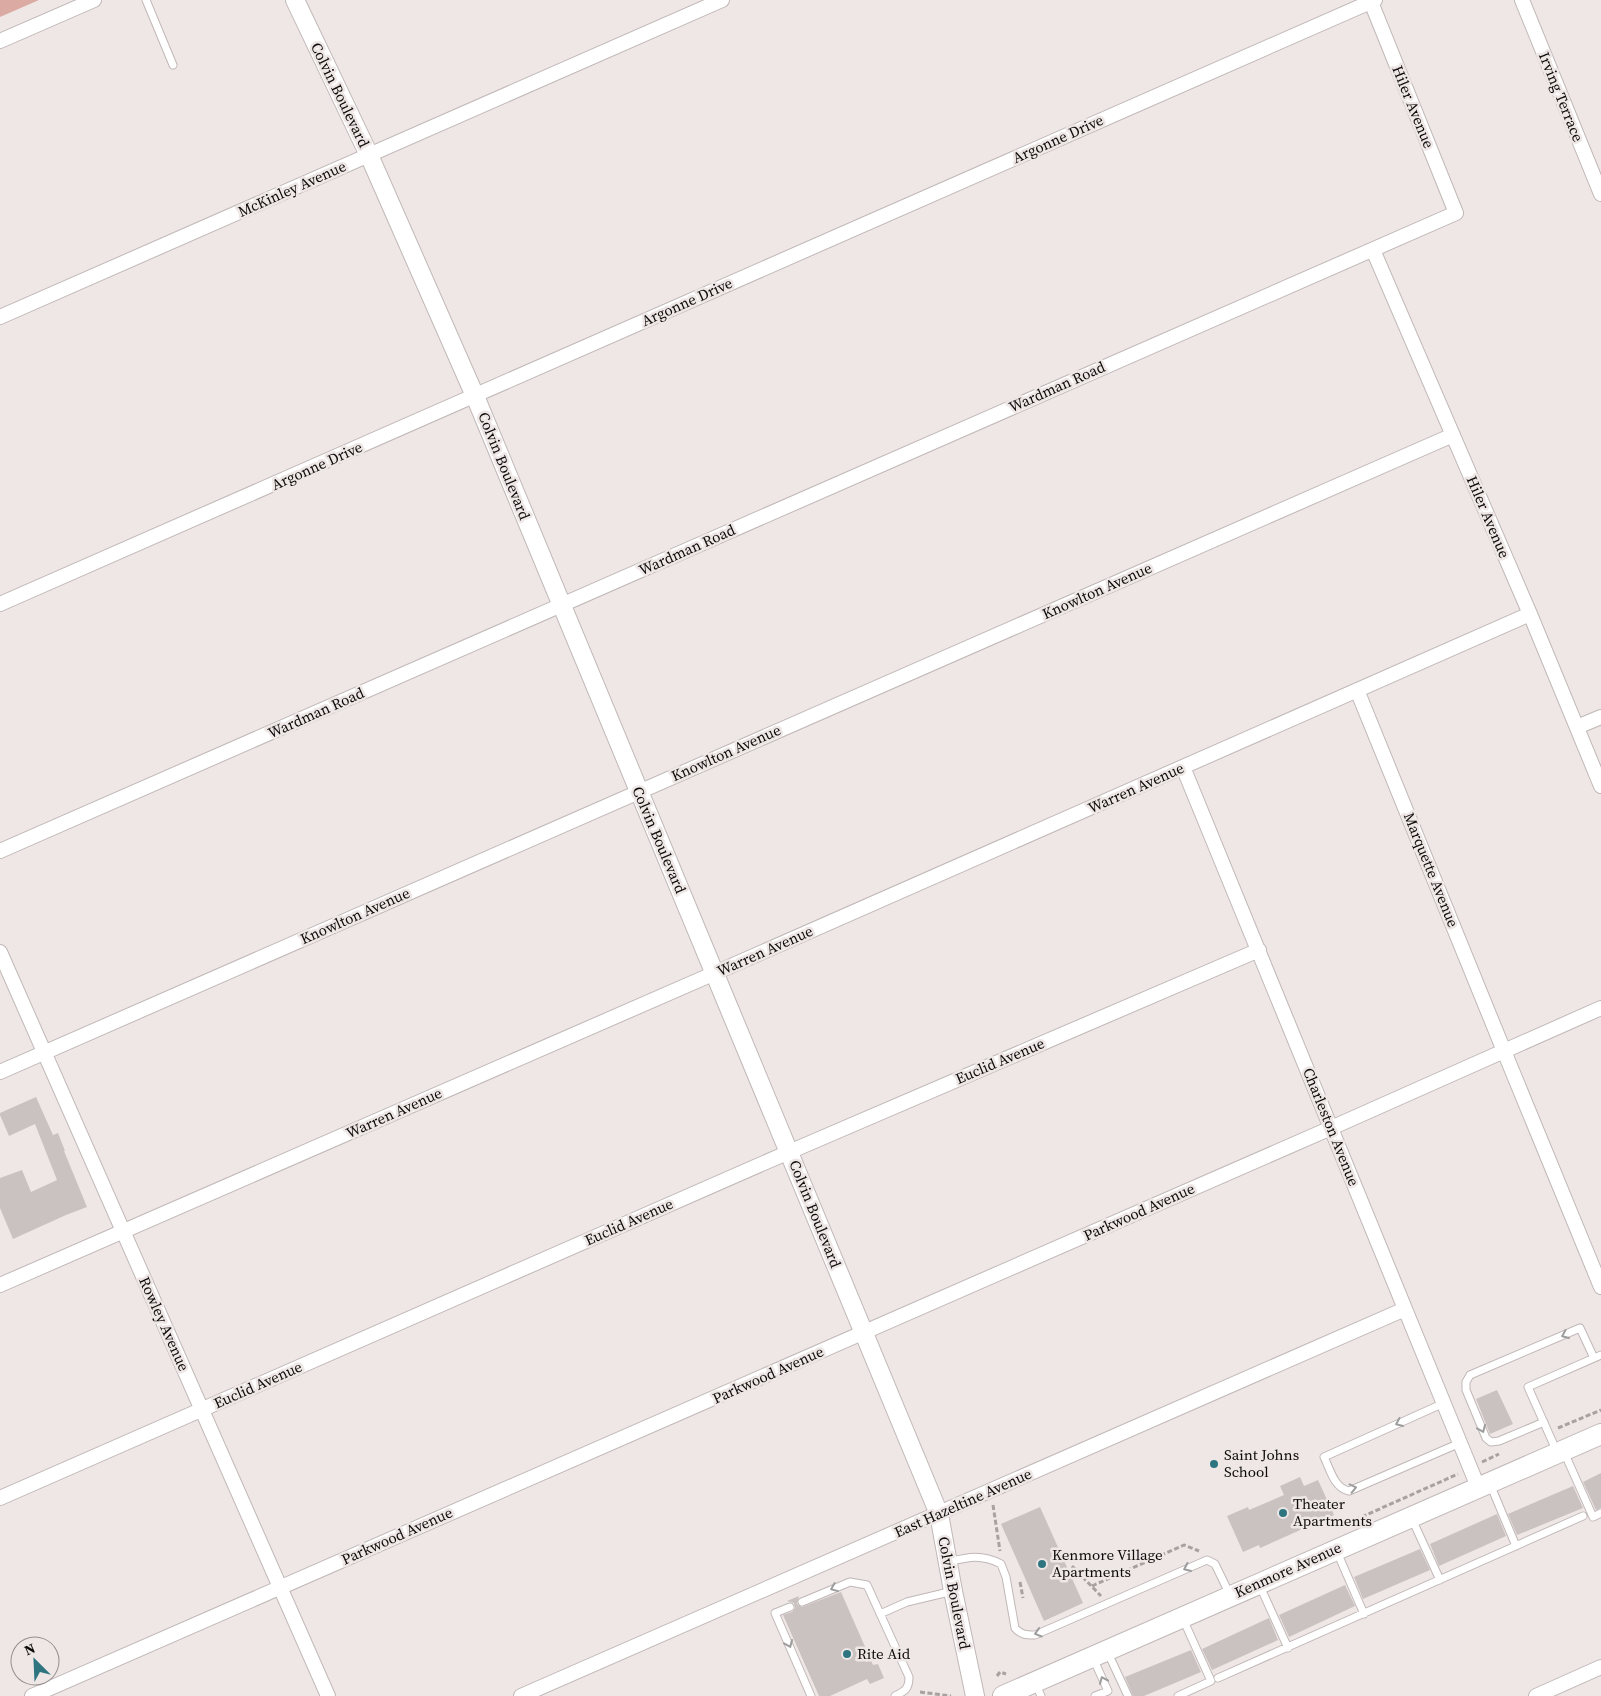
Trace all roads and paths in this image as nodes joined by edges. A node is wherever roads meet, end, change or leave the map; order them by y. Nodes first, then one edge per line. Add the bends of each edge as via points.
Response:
1 (94, 0) edge
2 (146, 0) edge
3 (295, 0) edge
4 (722, 0) edge
5 (1522, 0) edge
6 (1373, 1) edge
7 (0, 41) edge
8 (173, 65) dead end
9 (369, 155) junction
10 (1601, 194) edge
11 (1456, 213) joint
12 (1373, 250) junction
13 (0, 317) edge
14 (475, 396) junction
15 (1453, 435) junction
16 (0, 604) edge
17 (562, 605) junction
18 (1530, 614) junction
19 (1357, 690) junction
20 (1601, 717) edge
21 (1577, 727) junction
22 (1183, 767) junction
23 (1601, 786) edge
24 (639, 792) junction
25 (0, 851) edge
26 (1259, 950) junction
27 (0, 952) edge
28 (715, 973) junction
29 (1601, 1008) edge
30 (1504, 1051) junction
31 (44, 1052) junction
32 (0, 1072) edge
33 (1331, 1128) junction
34 (789, 1152) junction
35 (123, 1232) junction
36 (0, 1285) edge
37 (1601, 1287) edge
38 (1405, 1309) junction
39 (864, 1333) junction
40 (1598, 1357) edge
41 (1444, 1403) junction
42 (202, 1409) junction
43 (1544, 1422) junction
44 (1601, 1434) edge
45 (1460, 1443) junction
46 (1560, 1451) junction
47 (1484, 1485) junction
48 (0, 1498) edge
49 (993, 1501) dead end
50 (1601, 1513) edge
51 (939, 1514) junction
52 (1411, 1516) junction
53 (1583, 1516) dead end
54 (1184, 1545) dead end
55 (1516, 1546) junction
56 (1336, 1550) junction
57 (1000, 1554) dead end
58 (948, 1562) junction
59 (1072, 1566) dead end
60 (1440, 1580) junction
61 (1259, 1583) junction
62 (1021, 1585) dead end
63 (1092, 1586) junction
64 (280, 1587) junction
65 (953, 1591) junction
66 (1230, 1596) junction
67 (1094, 1600) dead end
68 (1024, 1601) dead end
69 (802, 1602) dead end
70 (790, 1607) dead end
71 (880, 1614) junction
72 (1364, 1614) junction
73 (1182, 1617) junction
74 (1288, 1648) junction
75 (1100, 1653) junction
76 (1601, 1667) edge
77 (1000, 1672) dead end
78 (997, 1676) dead end
79 (1218, 1678) dead end
80 (953, 1689) dead end
81 (1038, 1689) edge
82 (920, 1692) dead end
83 (32, 1696) edge
84 (328, 1696) edge
85 (521, 1696) edge
86 (811, 1696) edge
87 (895, 1696) edge
88 (951, 1696) edge
89 (976, 1696) edge
90 (1003, 1696) edge
91 (1095, 1696) edge
92 (1128, 1696) edge
93 (1178, 1696) edge
94 (1536, 1696) edge

1 - 7 street
2 - 8 lane
3 - 9 street, Colvin Boulevard
4 - 9 street, McKinley Avenue
5 - 10 street, Irving Terrace
6 - 11 street, Hiler Avenue
6 - 14 street, Argonne Drive
9 - 13 street, McKinley Avenue
9 - 14 street, Colvin Boulevard
11 - 12 street, Wardman Road
12 - 15 street, Hiler Avenue
12 - 17 street, Wardman Road
14 - 16 street, Argonne Drive
14 - 17 street, Colvin Boulevard
15 - 18 street, Hiler Avenue
15 - 24 street, Knowlton Avenue
17 - 24 street, Colvin Boulevard
17 - 25 street, Wardman Road
18 - 19 street, Warren Avenue
18 - 21 street, Hiler Avenue
19 - 22 street, Warren Avenue
19 - 30 street, Marquette Avenue
20 - 21 street
21 - 23 street, Hiler Avenue
22 - 26 street, Charleston Avenue
22 - 28 street, Warren Avenue
24 - 28 street, Colvin Boulevard
24 - 31 street, Knowlton Avenue
26 - 33 street, Charleston Avenue
26 - 34 street, Euclid Avenue
27 - 31 street, Rowley Avenue
28 - 34 street, Colvin Boulevard
28 - 35 street, Warren Avenue
29 - 30 street, Parkwood Avenue
30 - 33 street, Parkwood Avenue
30 - 37 street, Marquette Avenue
31 - 32 street, Knowlton Avenue
31 - 35 street, Rowley Avenue
33 - 38 street, Charleston Avenue
33 - 39 street, Parkwood Avenue
34 - 39 street, Colvin Boulevard
34 - 42 street, Euclid Avenue
35 - 36 street, Warren Avenue
35 - 42 street, Rowley Avenue
38 - 41 street, Charleston Avenue
38 - 51 street, East Hazeltine Avenue
39 - 51 street, Colvin Boulevard
39 - 64 street, Parkwood Avenue
40 - 43 lane via 1528,1387
40 -> 43 lane via 1580,1328 1470,1375 1466,1390 1486,1438 1491,1442
41 - 45 street, Charleston Avenue
41 -> 45 lane via 1324,1456 1336,1483 1349,1490
42 - 48 street, Euclid Avenue
42 - 64 street, Rowley Avenue
43 - 46 lane
44 - 46 main road, Kenmore Avenue
45 - 47 street, Charleston Avenue
46 - 47 main road, Kenmore Avenue
46 - 50 lane via 1593,1517
47 - 52 main road, Kenmore Avenue
47 - 55 lane
49 - 57 path
51 - 58 street, Colvin Boulevard
51 - 85 street, East Hazeltine Avenue
52 - 56 main road, Kenmore Avenue
52 - 60 lane
53 - 55 lane
54 - 63 path
55 - 60 lane
56 - 61 main road, Kenmore Avenue
56 - 72 lane
58 - 65 street, Colvin Boulevard
66 -> 58 lane via 1215,1564 1207,1560 1035,1635 1027,1635 1020,1634 1015,1628 1006,1577 1000,1564 988,1558 971,1557
59 - 63 path
60 - 72 lane
61 - 66 main road, Kenmore Avenue
61 - 74 lane
62 - 68 path
63 - 67 path via 1102,1597
64 - 83 street, Parkwood Avenue
64 - 84 street, Rowley Avenue
65 - 71 lane via 907,1602
65 - 89 street, Colvin Boulevard
66 - 73 main road, Kenmore Avenue
71 -> 69 lane via 867,1584 850,1582
70 -> 86 lane via 775,1613
71 - 87 lane via 909,1677 907,1690
72 - 74 lane
73 - 75 main road, Kenmore Avenue
73 - 93 lane via 1211,1681
74 - 79 lane
75 - 81 main road, Kenmore Avenue
91 -> 75 lane via 1108,1691
75 - 92 lane
76 - 94 street
77 - 78 path
80 - 88 path
81 - 90 main road, Kenmore Avenue
82 - 88 path

